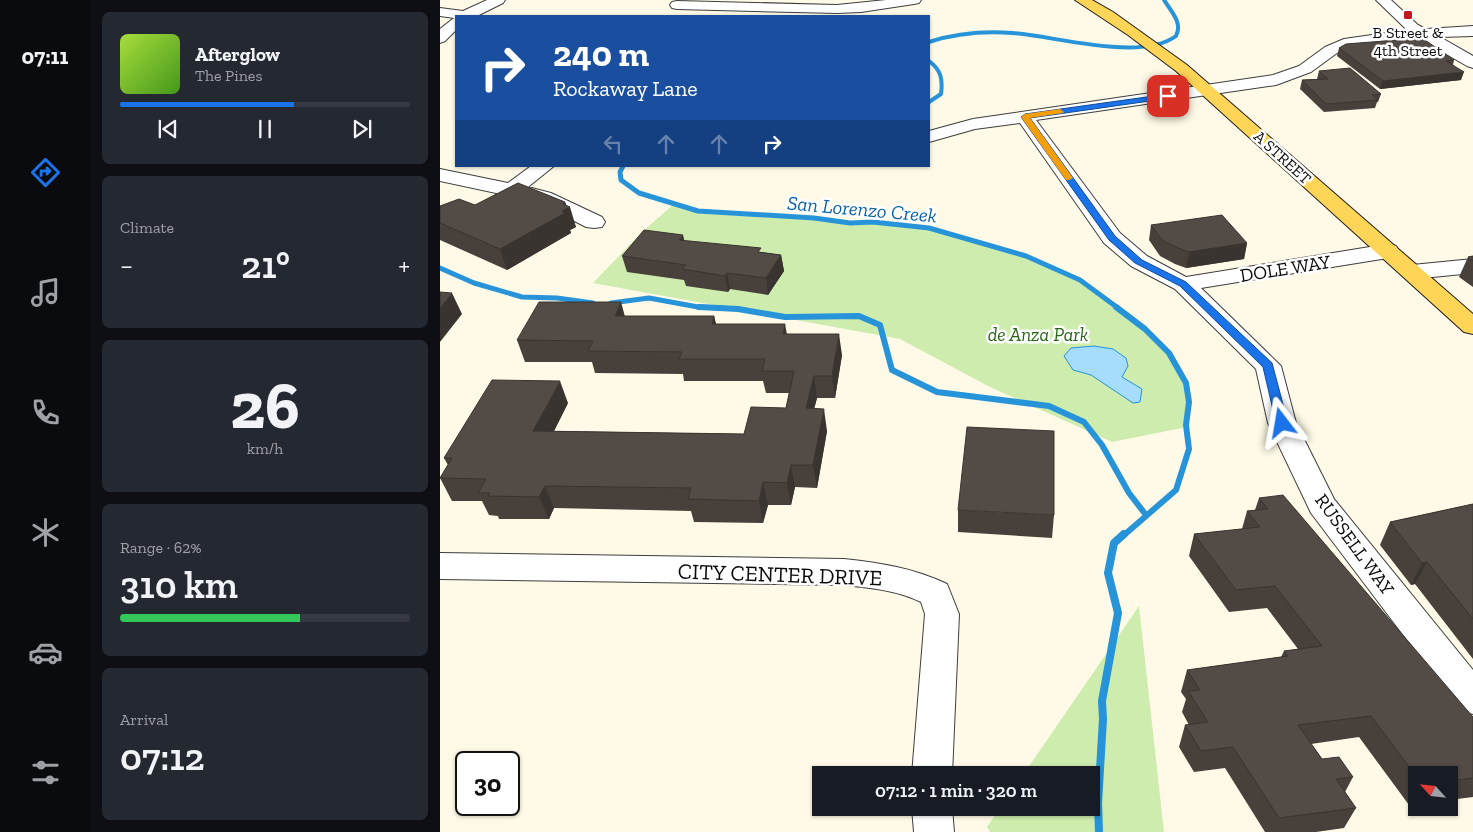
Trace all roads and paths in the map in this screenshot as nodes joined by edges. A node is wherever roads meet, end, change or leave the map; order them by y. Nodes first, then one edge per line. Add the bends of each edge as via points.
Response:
1 (498, 0) edge
2 (914, 0) edge
3 (1082, 0) edge
4 (1383, 0) edge
5 (677, 5) edge
6 (440, 12) edge
7 (459, 15) edge
8 (467, 15) edge
9 (455, 23) edge
10 (1473, 31) edge
11 (1423, 34) junction
12 (440, 38) edge
13 (1473, 63) edge
14 (1206, 90) junction
15 (1025, 117) junction
16 (930, 137) edge
17 (543, 167) edge
18 (440, 176) edge
19 (510, 191) junction
20 (594, 222) dead end
21 (1388, 251) junction
22 (1473, 266) edge
23 (1412, 272) junction
24 (1183, 284) junction
25 (1473, 327) edge
26 (440, 566) edge
27 (1473, 698) edge
28 (933, 766) edge
29 (933, 816) edge
30 (934, 832) edge

1 - 8 street
2 - 5 street via 837,9
3 - 14 main road, A STREET via 1148,40
4 - 11 street via 1412,28
6 - 7 street
9 - 12 street
10 - 11 street
11 - 13 street
11 - 14 street via 1350,42 1331,50 1305,69 1284,77
14 - 15 street
14 - 21 main road, A STREET
15 - 16 street via 972,124
15 - 24 street, RUSSELL WAY via 1112,238 1139,262
17 - 19 street
18 - 19 street
19 - 20 street via 544,197
21 - 23 main road, A STREET
21 - 24 street, DOLE WAY
22 - 23 street
23 - 25 main road, A STREET
24 - 27 street, RUSSELL WAY via 1268,366 1282,423 1322,505
26 - 28 street, CITY CENTER DRIVE via 844,572 887,577 921,586 935,594 942,614
29 - 30 street

